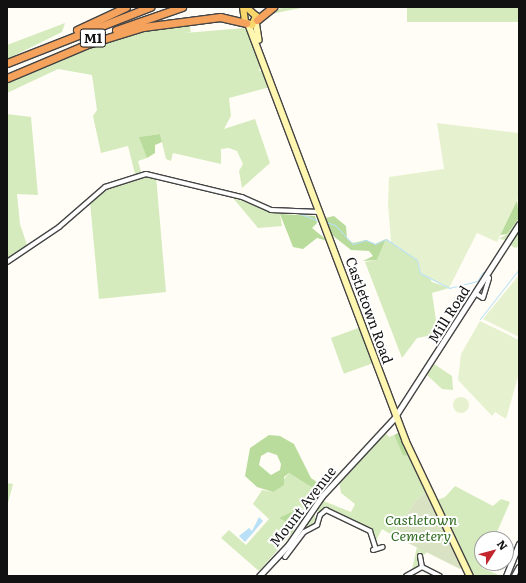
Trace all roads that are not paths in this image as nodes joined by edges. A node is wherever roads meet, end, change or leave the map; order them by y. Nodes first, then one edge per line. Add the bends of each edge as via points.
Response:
1 (126, 7) edge
2 (150, 7) edge
3 (182, 7) edge
4 (243, 7) edge
5 (246, 7) edge
6 (273, 7) edge
7 (252, 12) junction
8 (256, 21) junction
9 (246, 22) junction
10 (260, 48) junction
11 (8, 63) edge
12 (7, 76) edge
13 (321, 212) junction
14 (519, 224) edge
15 (7, 262) edge
16 (489, 278) dead end
17 (475, 292) junction
18 (396, 416) junction
19 (312, 510) junction
20 (320, 515) junction
21 (519, 543) edge
22 (383, 547) dead end
23 (517, 555) edge
24 (420, 556) dead end
25 (285, 557) dead end
26 (422, 567) junction
27 (519, 567) edge
28 (259, 576) edge
29 (406, 576) edge
30 (440, 576) edge
31 (470, 576) edge
32 (506, 576) edge
33 (514, 576) edge

1 - 11 highway
2 - 11 highway, M1
3 - 12 highway, M1 via 78,44
4 - 9 main road
5 - 7 main road
6 - 8 highway
7 - 8 main road
7 - 9 main road
8 - 9 main road
8 - 10 main road, Castletown Road
9 - 10 main road, Castletown Road
9 - 12 highway via 220,17 143,27 85,45
10 - 13 main road, Castletown Road
13 - 15 street via 271,210 242,197 146,174 105,187 60,227
13 - 18 main road, Castletown Road
14 - 17 street, Mill Road
16 - 17 street via 483,298
17 - 18 street, Mill Road
18 - 19 street, Mount Avenue
18 - 31 main road, Castletown Road
19 - 20 street
19 - 28 street, Mount Avenue via 289,544
20 - 22 street via 331,512 370,531 375,549
20 - 25 street via 317,525 304,532
21 - 23 street
23 - 32 street
24 - 26 street
26 - 29 street
26 - 30 street
27 - 33 street

